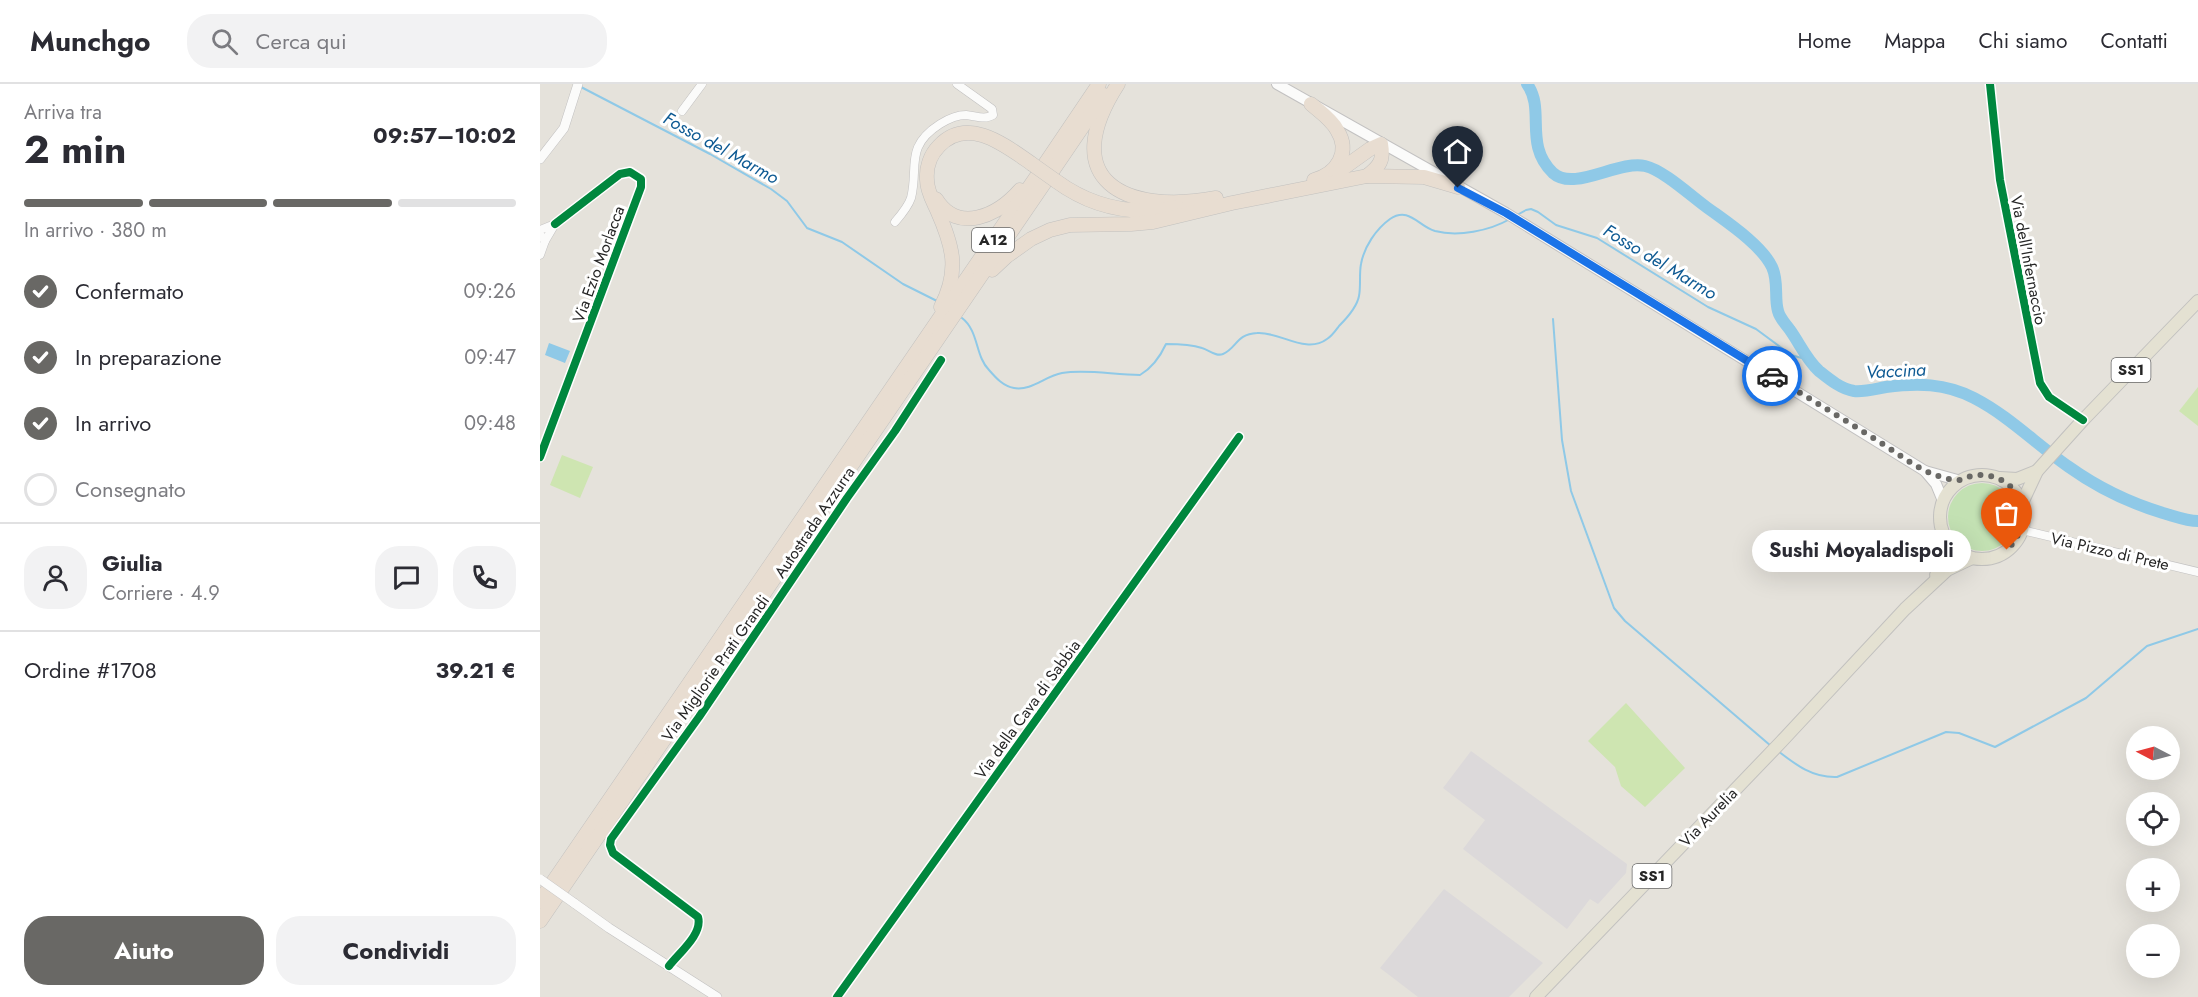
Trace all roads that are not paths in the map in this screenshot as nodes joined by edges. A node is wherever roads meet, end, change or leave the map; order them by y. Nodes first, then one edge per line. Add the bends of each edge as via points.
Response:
1 (578, 84) edge
2 (702, 84) edge
3 (957, 84) edge
4 (1097, 84) edge
5 (1112, 84) edge
6 (1118, 84) edge
7 (1277, 84) edge
8 (1990, 84) edge
9 (1311, 104) junction
10 (682, 111) dead end
11 (1381, 144) junction
12 (540, 159) edge
13 (1041, 173) junction
14 (1367, 176) junction
15 (1325, 177) junction
16 (1458, 188) junction
17 (1203, 200) junction
18 (1192, 212) junction
19 (896, 222) dead end
20 (555, 224) junction
21 (542, 235) edge
22 (540, 255) edge
23 (2198, 301) edge
24 (951, 310) junction
25 (2198, 310) edge
26 (2178, 321) junction
27 (941, 360) dead end
28 (902, 384) junction
29 (2083, 420) junction
30 (1239, 437) dead end
31 (540, 457) edge
32 (1925, 471) junction
33 (2037, 471) junction
34 (1998, 478) junction
35 (1961, 481) junction
36 (1943, 501) junction
37 (2022, 503) junction
38 (2022, 530) junction
39 (1947, 540) junction
40 (1972, 558) junction
41 (2198, 572) edge
42 (1928, 586) junction
43 (540, 879) edge
44 (540, 901) edge
45 (540, 921) edge
46 (669, 966) junction
47 (717, 997) edge
48 (837, 997) edge
49 (1536, 997) edge

1 - 12 street via 563,130
2 - 10 street
3 - 19 street via 992,109 993,115 954,117 926,136 914,159 910,200
4 - 13 highway
5 - 13 highway, A12
6 - 17 highway via 1097,133 1096,161 1103,177 1110,186 1135,198
7 - 9 main road
8 - 29 street, Via dell'Infernaccio via 2000,180 2040,383 2049,397
9 - 11 main road
9 - 15 highway via 1334,126 1343,144 1339,163
11 - 14 highway via 1380,165
11 - 15 highway
11 - 16 main road
13 - 13 highway via 992,214 963,218 939,204 931,187 930,170 945,145 974,136 991,141
13 - 17 highway via 1090,201 1122,210 1159,211
13 - 18 highway via 1084,202 1112,211
13 - 24 highway, A12
13 - 24 highway via 996,140 978,133 953,137 935,151 927,185 950,240
14 - 16 highway via 1424,177
14 - 18 highway
15 - 17 highway
16 - 32 main road via 1520,221
18 - 24 highway via 1148,223 1077,224 1046,232 1000,262
20 - 21 street
20 - 21 street
20 - 31 street, Via Ezio Morlacca via 620,174 630,172 641,179
21 - 22 street
23 - 26 main road, SS1
24 - 28 highway via 919,373
24 - 28 highway via 906,359
25 - 26 street
26 - 29 main road, SS1
27 - 46 street, Via Migliorie Prati Grandi via 699,717 611,839 613,853 698,917 696,932
28 - 44 highway, Autostrada Azzurra
28 - 45 highway, Autostrada Azzurra
29 - 33 main road, SS1
30 - 48 street, Via della Cava di Sabbia
32 - 35 main road
32 - 36 main road
33 - 34 main road via 2018,479
33 - 37 main road, SS1
34 - 35 main road via 1973,476
34 - 37 main road via 2008,484
35 - 36 main road
36 - 39 main road, SS1 via 1940,514
37 - 38 main road, SS1
38 - 40 main road, SS1 via 2007,550 1984,559
38 - 41 street, Via Pizzo di Prete
39 - 40 main road
39 - 42 main road, Via Aurelia / SS1 via 1944,560
40 - 42 main road, Via Aurelia / SS1 via 1954,565
42 - 49 main road, Via Aurelia / SS1
43 - 46 street, bridge
46 - 47 street

